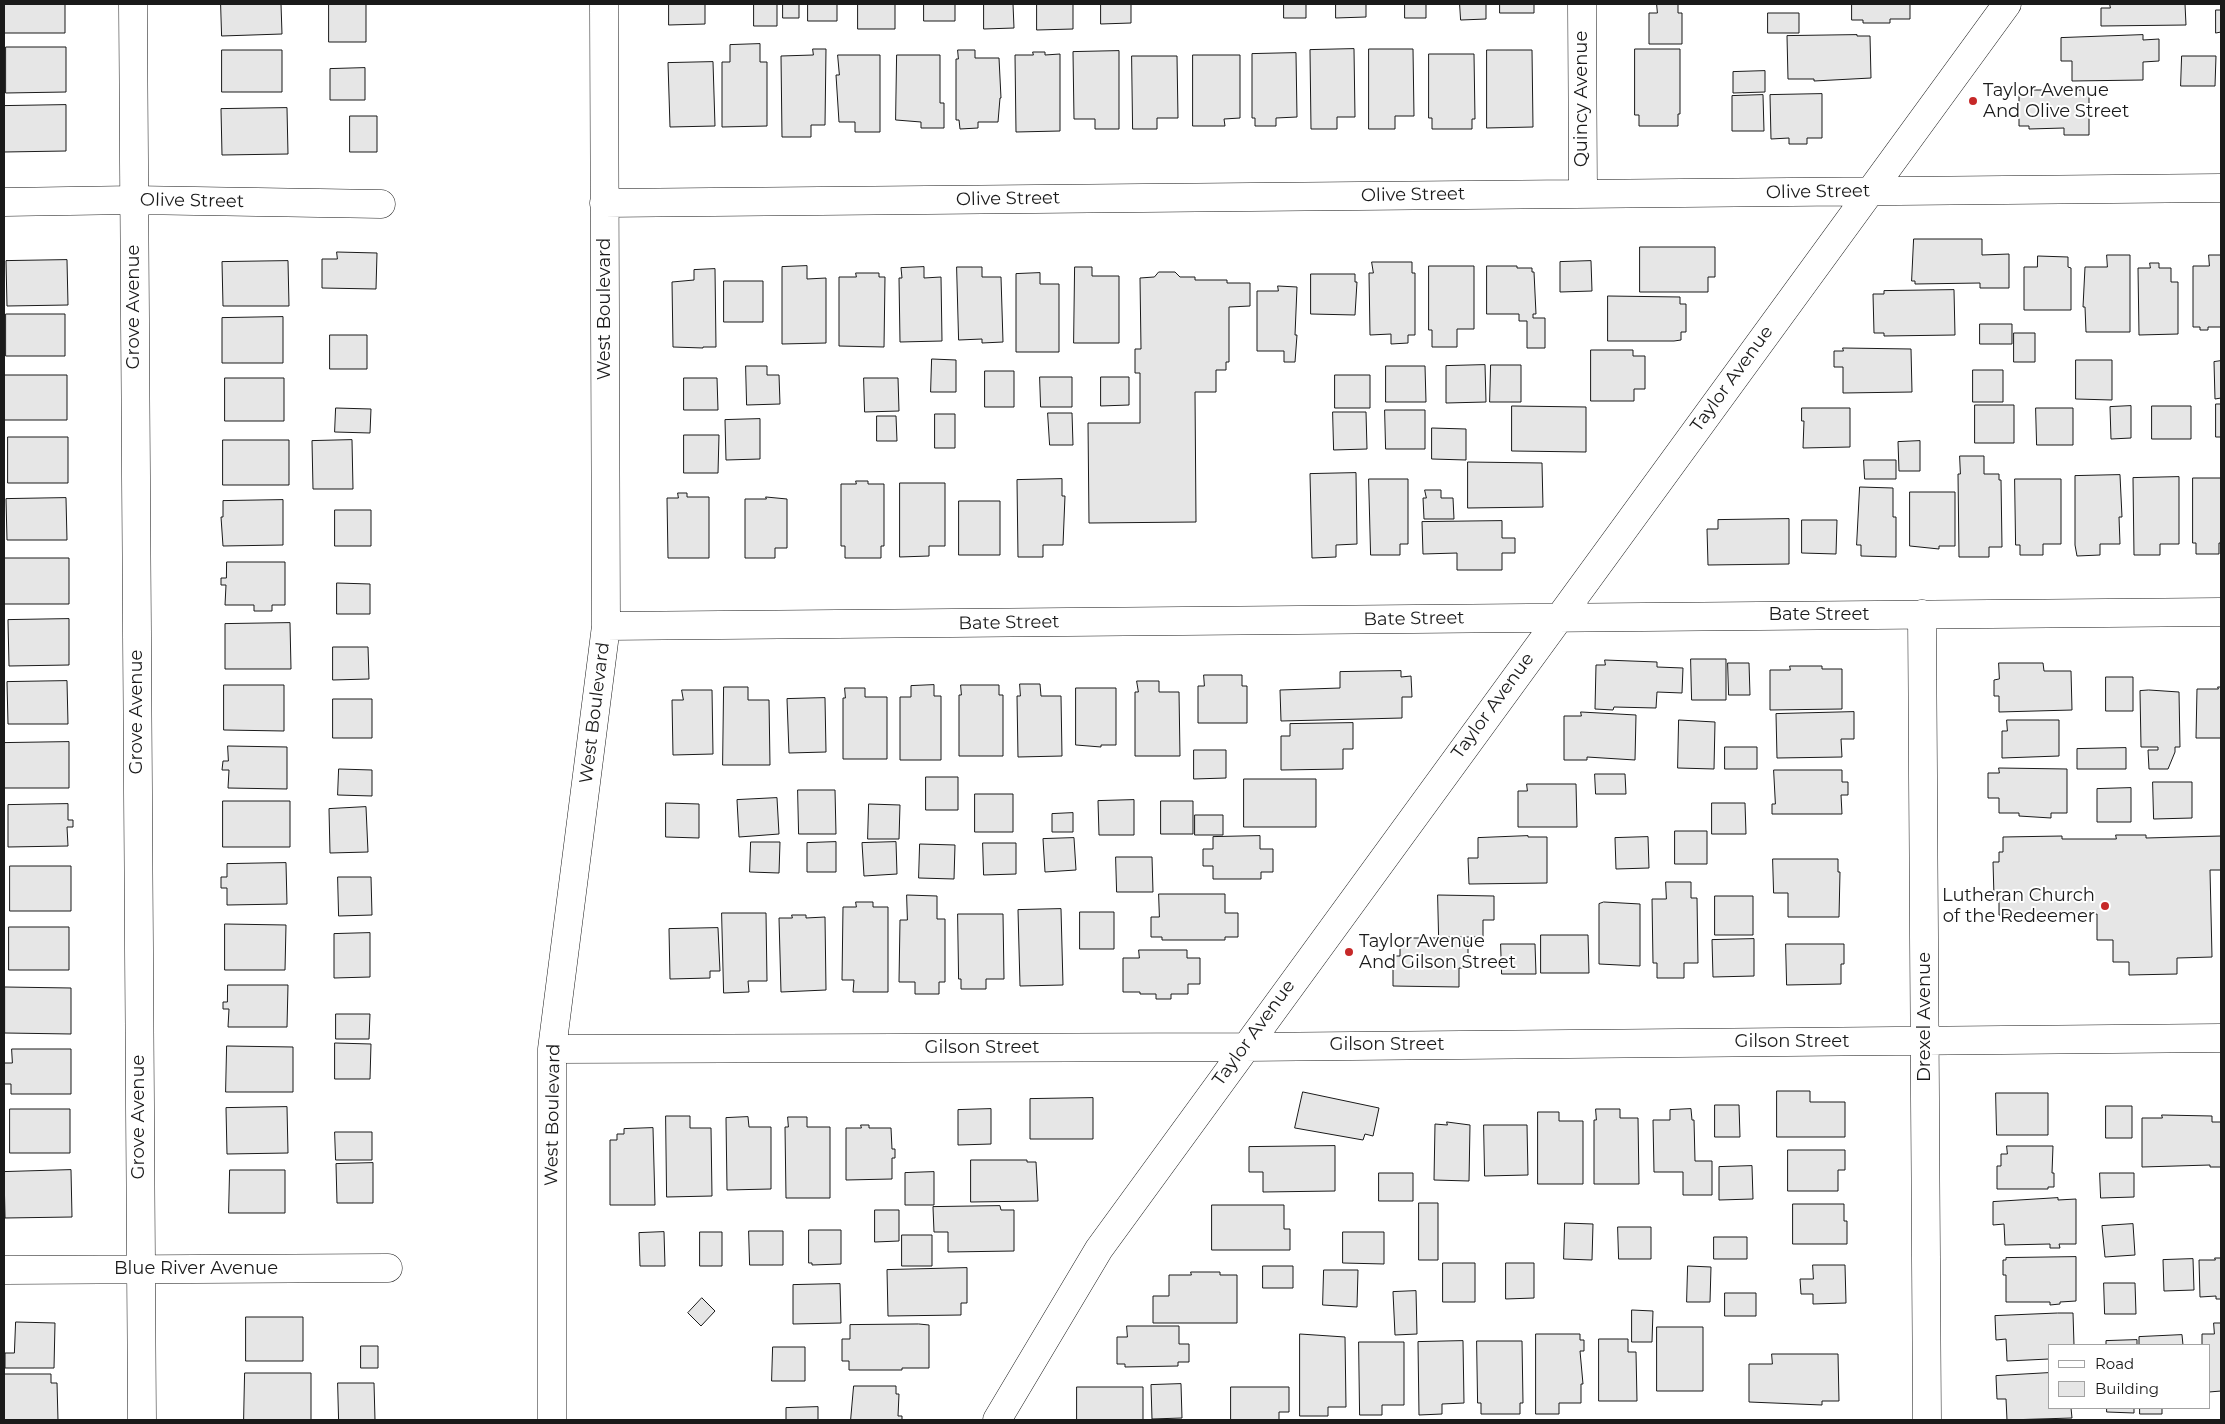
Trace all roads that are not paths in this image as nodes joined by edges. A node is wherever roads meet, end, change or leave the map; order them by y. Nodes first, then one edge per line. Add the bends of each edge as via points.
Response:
1 (133, 4) edge
2 (604, 4) edge
3 (1582, 4) edge
4 (2006, 4) edge
5 (2221, 188) edge
6 (1870, 191) junction
7 (1583, 194) junction
8 (133, 200) junction
9 (4, 202) edge
10 (604, 203) junction
11 (381, 204) dead end
12 (2221, 612) edge
13 (1922, 614) junction
14 (1558, 618) junction
15 (606, 626) junction
16 (2221, 1038) edge
17 (1925, 1041) junction
18 (1244, 1047) junction
19 (552, 1049) junction
20 (140, 1268) junction
21 (388, 1268) dead end
22 (4, 1270) edge
23 (142, 1420) edge
24 (552, 1420) edge
25 (997, 1420) edge
26 (1927, 1420) edge

1 - 8 street, Grove Avenue
2 - 10 street, West Boulevard
3 - 7 street, Quincy Avenue
4 - 6 street, Taylor Avenue
5 - 6 street, Olive Street
6 - 7 street, Olive Street
6 - 14 street, Taylor Avenue
7 - 10 street, Olive Street
8 - 9 street, Olive Street
8 - 11 street, Olive Street
8 - 20 street, Grove Avenue
10 - 15 street, West Boulevard
12 - 13 street, Bate Street
13 - 14 street, Bate Street
13 - 17 street, Drexel Avenue
14 - 15 street, Bate Street
14 - 18 street, Taylor Avenue
15 - 19 street, West Boulevard
16 - 17 street, Gilson Street
17 - 18 street, Gilson Street
17 - 26 street, Drexel Avenue
18 - 19 street, Gilson Street
18 - 25 street, Taylor Avenue via 1099,1249
19 - 24 street, West Boulevard
20 - 21 street, Blue River Avenue
20 - 22 street, Blue River Avenue
20 - 23 street, Grove Avenue

